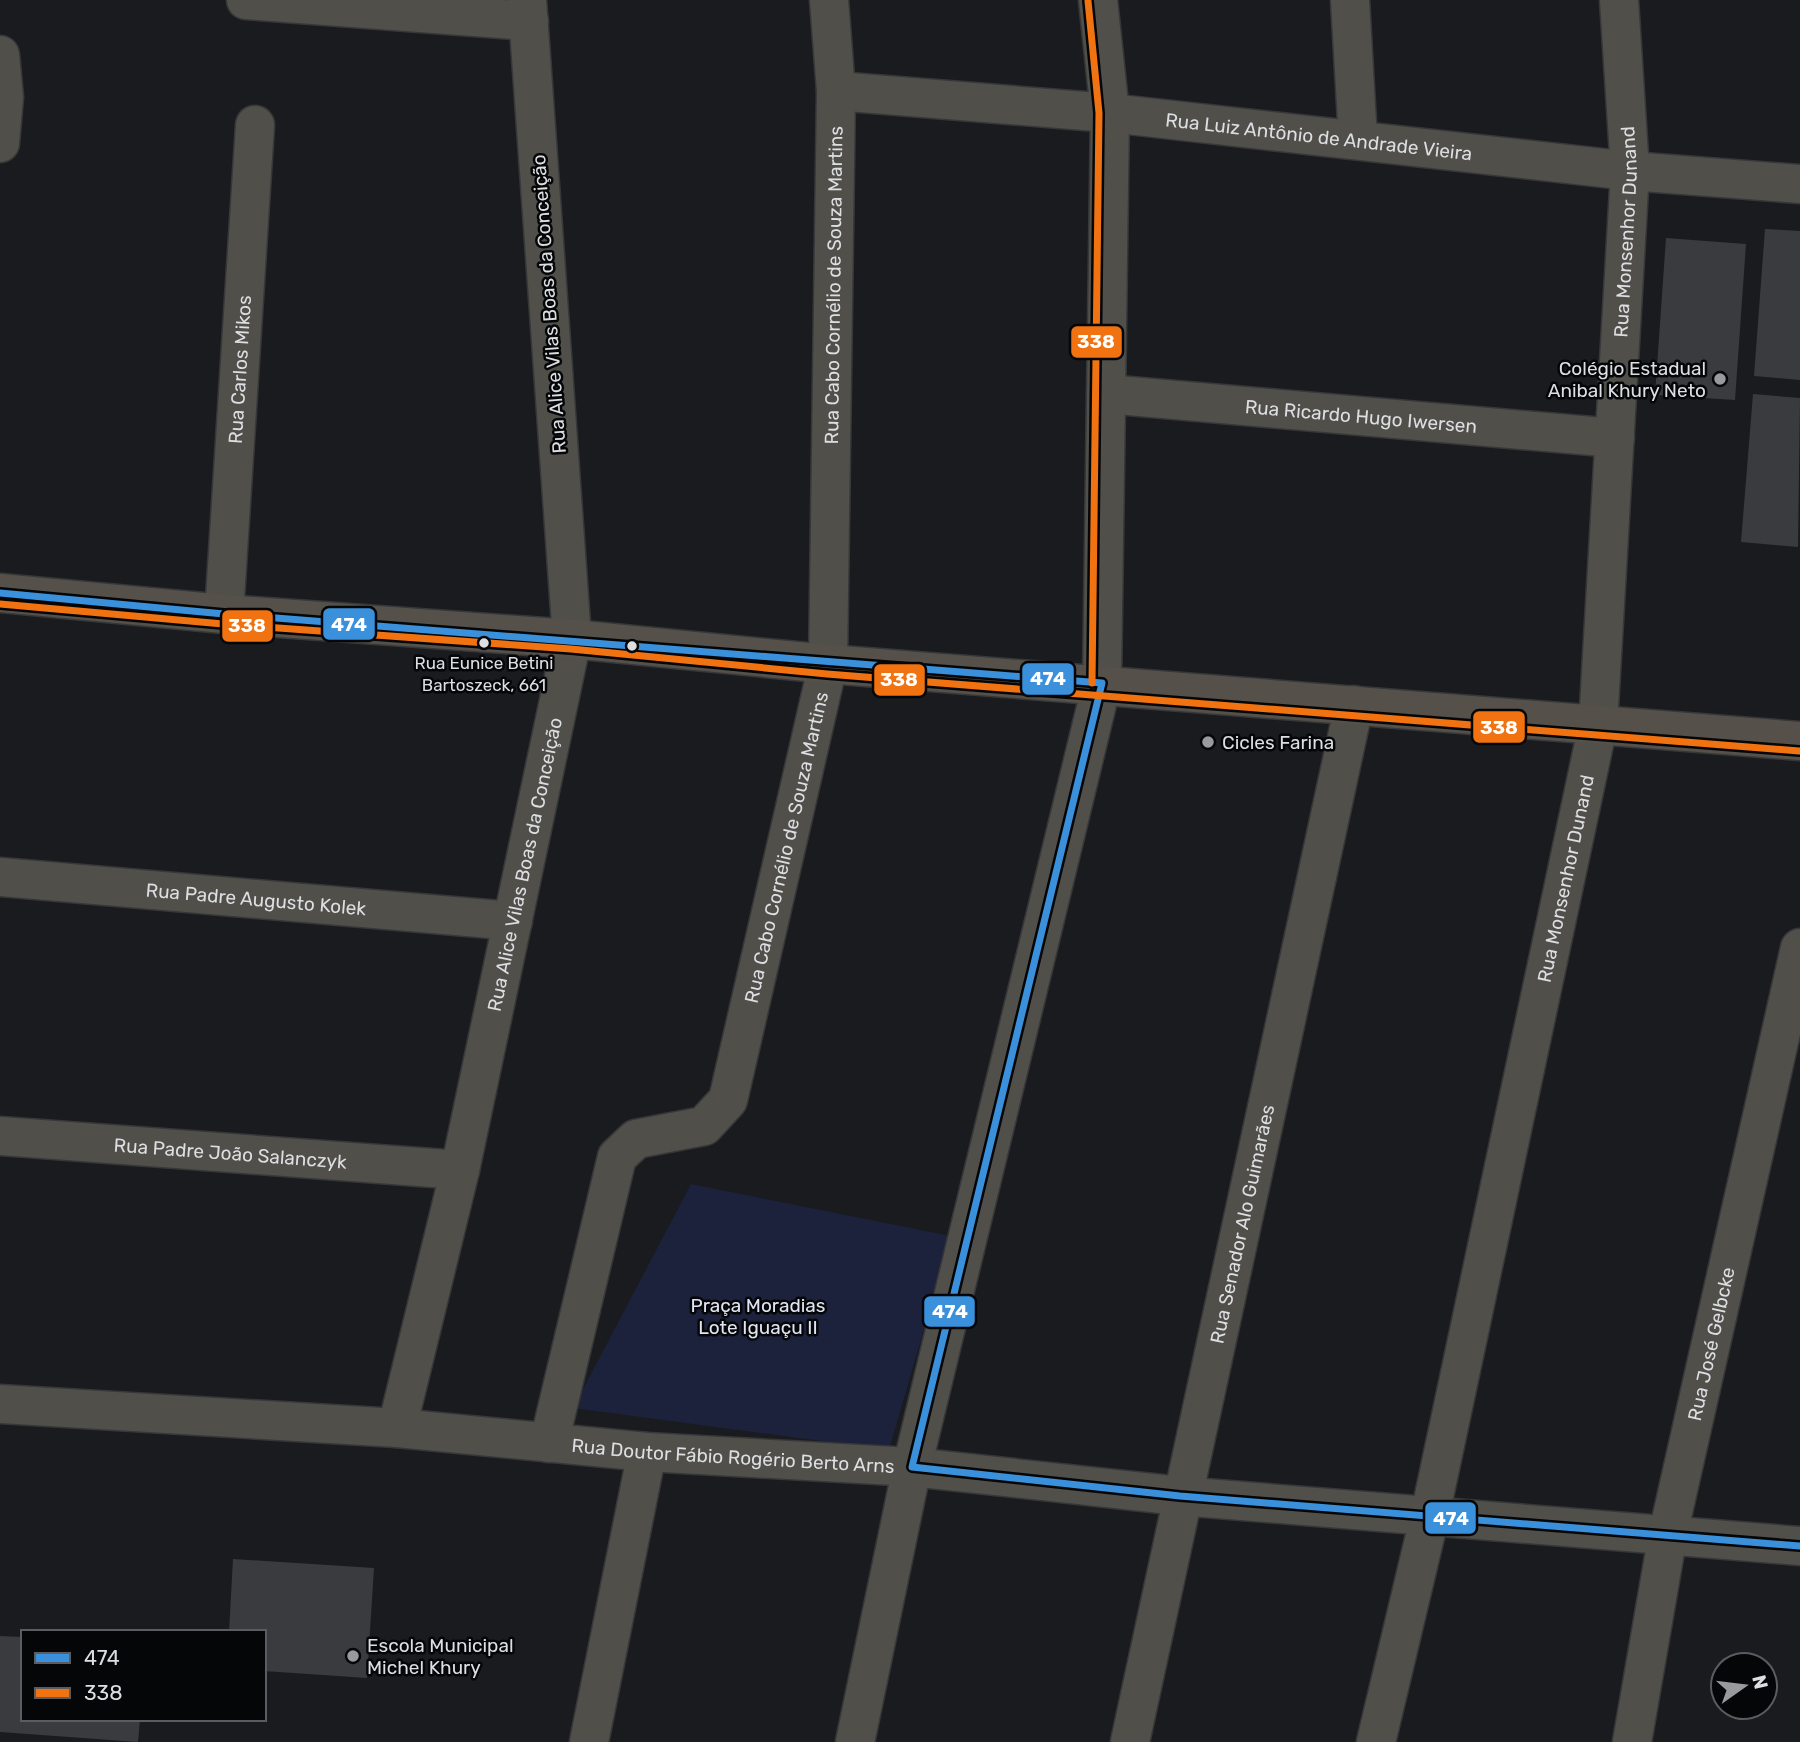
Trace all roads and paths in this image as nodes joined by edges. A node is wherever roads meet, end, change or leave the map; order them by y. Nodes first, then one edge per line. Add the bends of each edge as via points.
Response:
1 (257, 0) edge
2 (828, 0) edge
3 (1098, 0) edge
4 (1350, 0) edge
5 (1619, 0) edge
6 (528, 11) edge
7 (0, 55) edge
8 (836, 91) junction
9 (1110, 113) junction
10 (255, 125) dead end
11 (1358, 141) junction
12 (0, 142) edge
13 (1630, 171) junction
14 (1800, 184) edge
15 (1106, 394) junction
16 (1615, 438) junction
17 (0, 593) edge
18 (224, 614) junction
19 (572, 639) junction
20 (828, 664) junction
21 (1102, 683) junction
22 (1354, 705) junction
23 (1598, 725) junction
24 (1800, 741) edge
25 (0, 877) edge
26 (513, 921) junction
27 (1800, 948) edge
28 (0, 1136) edge
29 (460, 1170) junction
30 (0, 1404) edge
31 (397, 1428) junction
32 (549, 1443) junction
33 (647, 1451) junction
34 (912, 1467) junction
35 (1180, 1496) junction
36 (1430, 1515) junction
37 (1668, 1534) junction
38 (1800, 1546) edge
39 (589, 1742) edge
40 (855, 1742) edge
41 (1129, 1742) edge
42 (1376, 1742) edge
43 (1632, 1742) edge

1 - 6 street
2 - 8 street, Rua Cabo Cornélio de Souza Martins
3 - 9 street
4 - 11 street
5 - 13 street, Rua Monsenhor Dunand
6 - 19 street, Rua Alice Vilas Boas da Conceição
7 - 12 street via 4,97
8 - 9 street, Rua Luiz Antônio de Andrade Vieira
8 - 20 street, Rua Cabo Cornélio de Souza Martins
9 - 11 street, Rua Luiz Antônio de Andrade Vieira
9 - 15 street
10 - 18 street, Rua Carlos Mikos
11 - 13 street, Rua Luiz Antônio de Andrade Vieira
13 - 14 street, Rua Luiz Antônio de Andrade Vieira
13 - 16 street, Rua Monsenhor Dunand
15 - 16 street, Rua Ricardo Hugo Iwersen
15 - 21 street
16 - 23 street, Rua Monsenhor Dunand
17 - 18 street
18 - 19 street
19 - 20 street
19 - 26 street, Rua Alice Vilas Boas da Conceição
20 - 21 street
20 - 32 street, Rua Cabo Cornélio de Souza Martins via 727,1100 704,1126 636,1139 617,1157
21 - 22 street
21 - 34 street
22 - 23 street
22 - 35 street, Rua Senador Alo Guimarães
23 - 24 street
23 - 36 street, Rua Monsenhor Dunand
25 - 26 street, Rua Padre Augusto Kolek
26 - 29 street, Rua Alice Vilas Boas da Conceição
27 - 37 street, Rua José Gelbcke
28 - 29 street, Rua Padre João Salanczyk
29 - 31 street, Rua Alice Vilas Boas da Conceição
30 - 31 street, Rua Doutor Fábio Rogério Berto Arns
31 - 32 street, Rua Doutor Fábio Rogério Berto Arns
32 - 33 street, Rua Doutor Fábio Rogério Berto Arns
33 - 34 street, Rua Doutor Fábio Rogério Berto Arns
33 - 39 street
34 - 35 street, Rua Doutor Fábio Rogério Berto Arns
34 - 40 street
35 - 36 street, Rua Doutor Fábio Rogério Berto Arns
35 - 41 street, Rua Senador Alo Guimarães
36 - 37 street, Rua Doutor Fábio Rogério Berto Arns
36 - 42 street, Rua Monsenhor Dunand
37 - 38 street, Rua Doutor Fábio Rogério Berto Arns
37 - 43 street, Rua José Gelbcke

